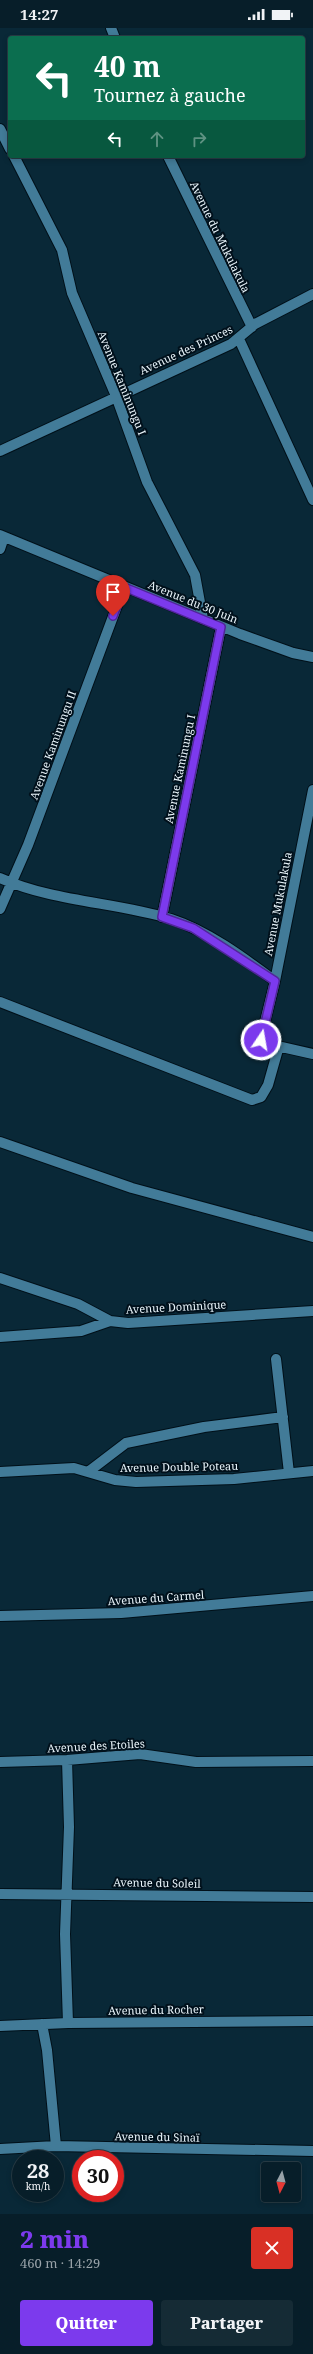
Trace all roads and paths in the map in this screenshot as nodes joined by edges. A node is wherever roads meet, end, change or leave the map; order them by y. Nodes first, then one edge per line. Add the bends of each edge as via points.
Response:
1 (0, 129) edge
2 (8, 145) edge
3 (15, 158) edge
4 (169, 158) edge
5 (313, 294) edge
6 (252, 327) junction
7 (240, 339) junction
8 (116, 396) junction
9 (0, 450) edge
10 (313, 500) edge
11 (2, 536) edge
12 (0, 549) edge
13 (124, 587) junction
14 (203, 620) junction
15 (221, 627) junction
16 (313, 657) edge
17 (313, 790) edge
18 (0, 878) edge
19 (10, 882) junction
20 (0, 909) edge
21 (162, 917) junction
22 (275, 981) junction
23 (0, 1002) edge
24 (279, 1046) junction
25 (313, 1054) edge
26 (0, 1142) edge
27 (313, 1237) edge
28 (0, 1278) edge
29 (313, 1310) edge
30 (110, 1321) junction
31 (0, 1337) edge
32 (276, 1359) dead end
33 (283, 1417) junction
34 (313, 1471) edge
35 (0, 1472) edge
36 (88, 1472) junction
37 (289, 1473) junction
38 (313, 1596) edge
39 (0, 1616) edge
40 (67, 1760) junction
41 (0, 1762) edge
42 (313, 1762) edge
43 (0, 1894) edge
44 (67, 1894) junction
45 (313, 1897) edge
46 (313, 2021) edge
47 (68, 2023) junction
48 (42, 2024) junction
49 (0, 2026) edge
50 (56, 2146) junction
51 (0, 2149) edge
52 (313, 2151) edge

1 - 2 street
3 - 8 street, Avenue Kaminungu I via 55,232 72,293
4 - 6 street, Avenue du Mukulakula
5 - 6 street, Avenue des Princes
6 - 7 street, Avenue des Princes
7 - 8 street, Avenue des Princes
7 - 10 street
8 - 9 street, Avenue des Princes
8 - 14 street, Avenue Kaminungu I via 147,482 194,575
11 - 12 street
11 - 13 street, Avenue du 30 Juin
13 - 14 street, Avenue du 30 Juin
13 - 19 street, Avenue Kaminungu II via 28,845
14 - 15 street, Avenue du 30 Juin
15 - 16 street, Avenue du 30 Juin via 293,653
15 - 21 street, Avenue Kaminungu I
17 - 22 street, Avenue Mukulakula
18 - 19 street
19 - 20 street, Avenue Kaminungu II
19 - 21 street via 34,890
21 - 22 street via 193,928
22 - 24 street, Avenue Mukulakula via 261,1038 264,1042
23 - 24 street via 252,1100 261,1097 268,1085
24 - 25 street, Avenue Mukulakula
26 - 27 street via 132,1188
28 - 30 street, Avenue Dominique via 78,1304
29 - 30 street, Avenue Dominique via 146,1322
30 - 31 street via 81,1331
32 - 33 street
33 - 36 street via 204,1427 126,1442
33 - 37 street
34 - 37 street, Avenue Double Poteau
35 - 36 street, Avenue Double Poteau via 60,1468
36 - 37 street, Avenue Double Poteau via 115,1480 136,1482 234,1479
38 - 39 street, Avenue du Carmel via 121,1613
40 - 41 street, Avenue des Etoiles
40 - 42 street, Avenue des Etoiles via 140,1754 196,1762
40 - 44 street
43 - 44 street, Avenue du Soleil
44 - 45 street, Avenue du Soleil
44 - 47 street via 65,1934
46 - 47 street, Avenue du Rocher
47 - 48 street, Avenue du Rocher
48 - 49 street, Avenue du Rocher
48 - 50 street via 47,2050
50 - 51 street, Avenue du Sinaï
50 - 52 street, Avenue du Sinaï

